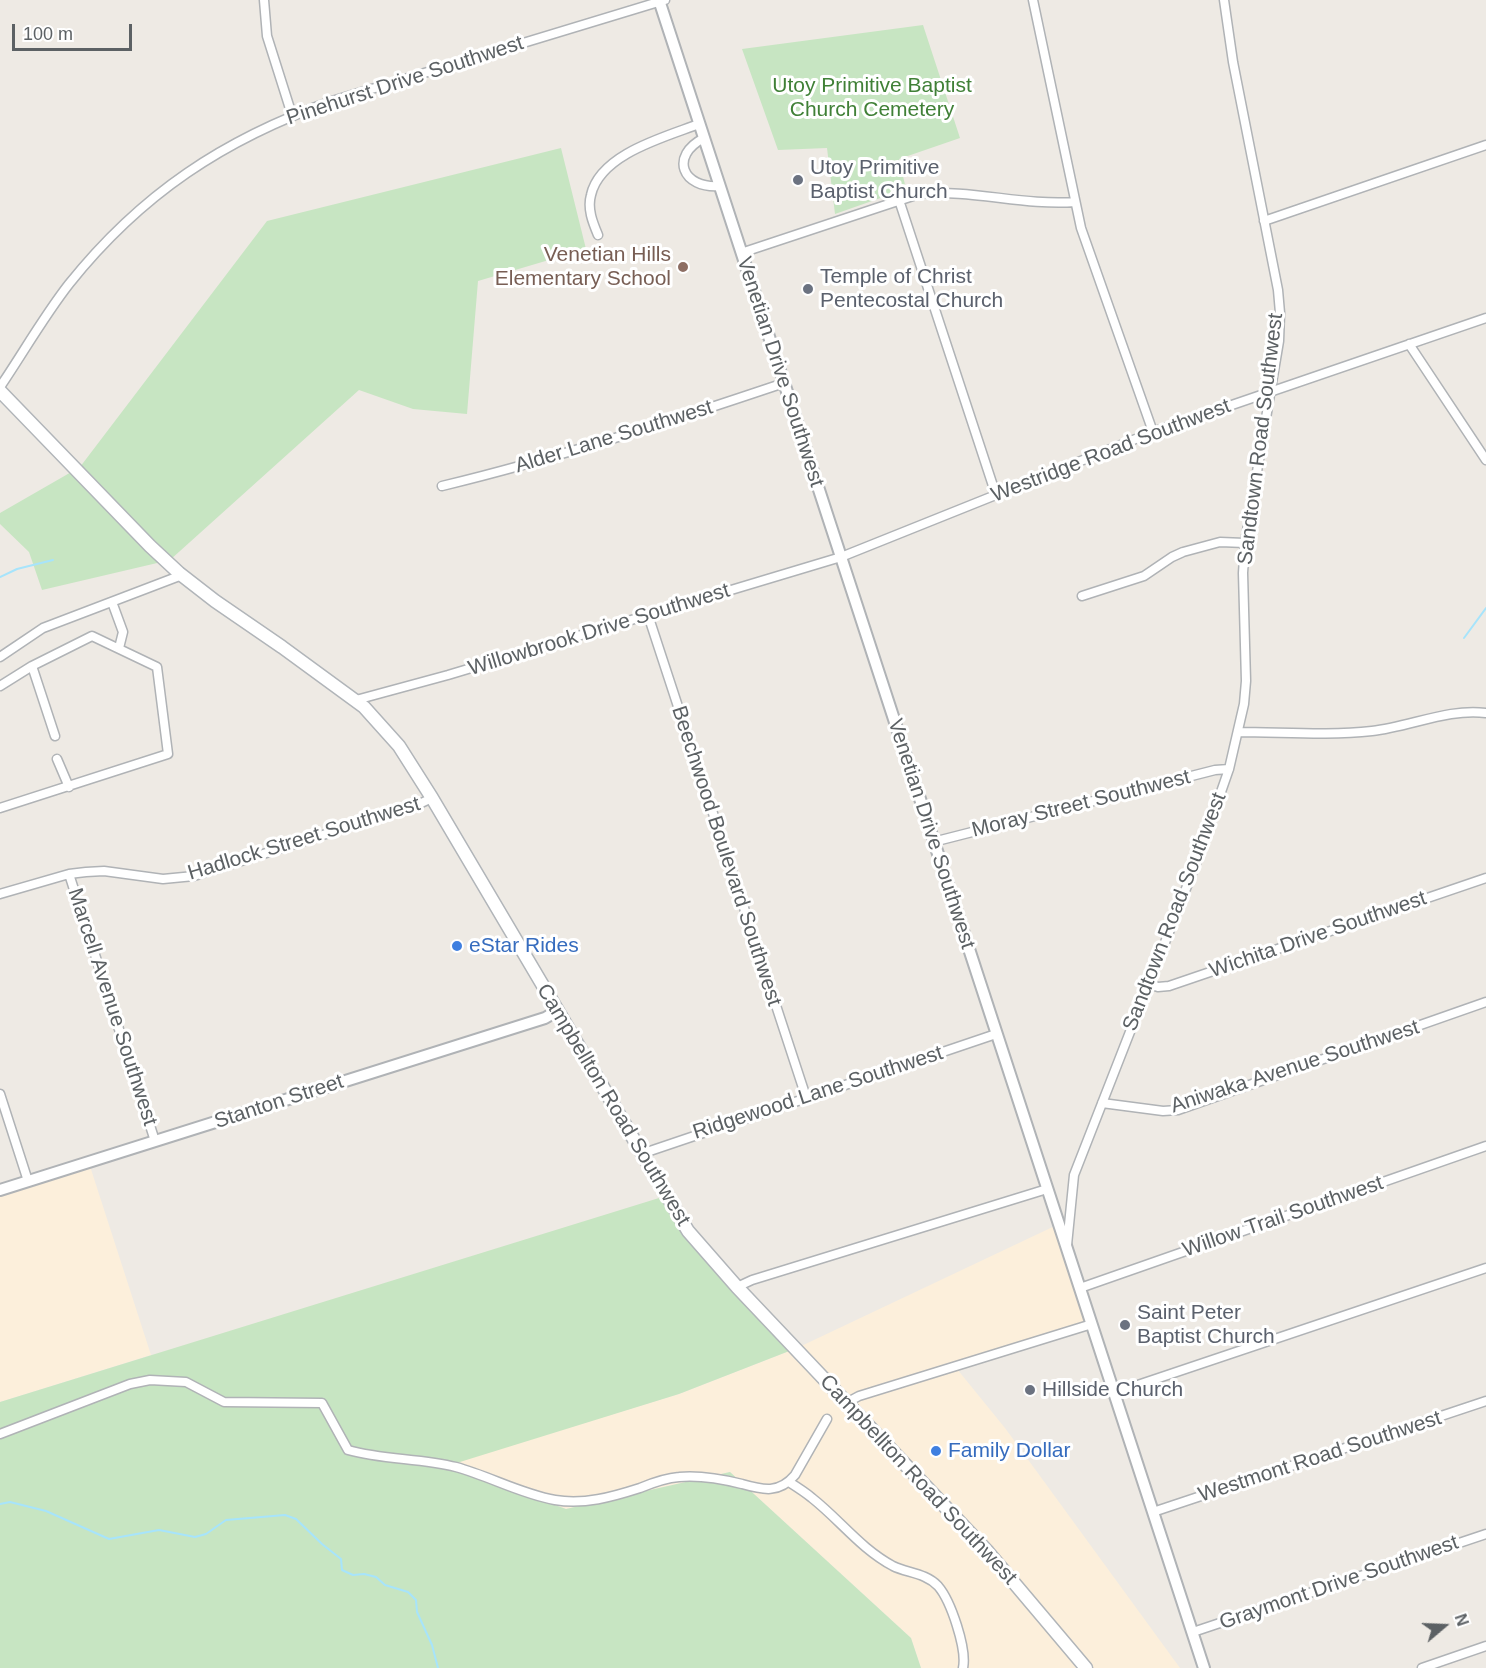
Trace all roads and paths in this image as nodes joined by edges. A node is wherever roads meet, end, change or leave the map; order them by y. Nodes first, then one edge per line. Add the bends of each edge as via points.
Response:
1 (264, 0) edge
2 (661, 0) edge
3 (1033, 0) edge
4 (1224, 0) edge
5 (292, 115) junction
6 (699, 124) junction
7 (704, 138) junction
8 (1486, 145) edge
9 (720, 186) junction
10 (898, 200) junction
11 (1075, 202) junction
12 (1264, 221) junction
13 (598, 236) dead end
14 (741, 253) junction
15 (1486, 318) edge
16 (1409, 345) junction
17 (784, 383) junction
18 (0, 389) edge
19 (1270, 392) junction
20 (1153, 432) junction
21 (1486, 460) edge
22 (442, 486) dead end
23 (996, 495) junction
24 (1245, 543) junction
25 (841, 557) junction
26 (182, 575) junction
27 (1082, 596) dead end
28 (112, 602) junction
29 (648, 615) junction
30 (119, 648) junction
31 (0, 657) edge
32 (32, 666) junction
33 (0, 686) edge
34 (356, 700) junction
35 (1486, 713) edge
36 (1238, 732) junction
37 (56, 736) dead end
38 (57, 759) dead end
39 (1229, 769) junction
40 (69, 787) junction
41 (432, 798) junction
42 (0, 808) edge
43 (933, 842) junction
44 (69, 874) junction
45 (1486, 878) edge
46 (0, 894) edge
47 (1149, 984) junction
48 (1486, 1002) edge
49 (557, 1011) junction
50 (996, 1034) junction
51 (0, 1094) edge
52 (806, 1097) junction
53 (1102, 1103) junction
54 (155, 1141) junction
55 (1486, 1146) edge
56 (641, 1154) junction
57 (28, 1181) junction
58 (1047, 1189) junction
59 (0, 1190) edge
60 (1067, 1249) junction
61 (1486, 1268) edge
62 (737, 1287) junction
63 (1080, 1288) junction
64 (1092, 1324) junction
65 (1114, 1393) junction
66 (1486, 1401) edge
67 (846, 1402) junction
68 (827, 1419) dead end
69 (0, 1434) edge
70 (789, 1482) junction
71 (1153, 1512) junction
72 (1486, 1534) edge
73 (1193, 1632) junction
74 (1486, 1646) edge
75 (963, 1668) edge
76 (1086, 1668) edge
77 (1204, 1668) edge
78 (1422, 1668) edge

1 - 5 street via 267,36
2 - 5 street, Pinehurst Drive Southwest
2 - 6 street, Venetian Drive Southwest
3 - 11 street
4 - 12 street, Sandtown Road Southwest
5 - 18 street, Pinehurst Drive Southwest via 205,160 127,220 68,286
6 - 7 street, Venetian Drive Southwest
6 - 13 street via 625,155 607,167 590,197 590,213
7 - 9 street, Venetian Drive Southwest
7 - 9 street via 689,148 683,166 696,184
8 - 12 street
9 - 14 street, Venetian Drive Southwest
10 - 11 street via 940,192 1052,204
10 - 14 street
10 - 23 street
11 - 20 street
12 - 19 street, Sandtown Road Southwest via 1280,313
14 - 17 street, Venetian Drive Southwest
15 - 16 street, Westridge Road Southwest
16 - 19 street, Westridge Road Southwest
16 - 21 street
17 - 22 street, Alder Lane Southwest via 493,474
17 - 25 street, Venetian Drive Southwest
18 - 26 main road, Campbellton Road Southwest
19 - 20 street, Westridge Road Southwest
19 - 24 street, Sandtown Road Southwest
20 - 23 street, Westridge Road Southwest
23 - 25 street, Westridge Road Southwest
24 - 27 street via 1220,542 1183,552 1144,576
24 - 36 street, Sandtown Road Southwest via 1246,681
25 - 29 street, Willowbrook Drive Southwest
25 - 43 street, Venetian Drive Southwest
26 - 28 street
26 - 34 main road, Campbellton Road Southwest
28 - 30 street via 123,632
28 - 31 street via 43,628
29 - 34 street, Willowbrook Drive Southwest
29 - 52 street, Beechwood Boulevard Southwest
30 - 32 street via 92,636
30 - 40 street via 157,667 168,754
32 - 33 street
32 - 37 street
34 - 41 main road, Campbellton Road Southwest via 399,746
35 - 36 street via 1456,713 1370,731
36 - 39 street, Sandtown Road Southwest
38 - 40 street
39 - 43 street, Moray Street Southwest
39 - 47 street, Sandtown Road Southwest
40 - 42 street
41 - 44 street, Hadlock Street Southwest via 194,876 163,879 104,872
41 - 49 main road, Campbellton Road Southwest
43 - 50 street, Venetian Drive Southwest
44 - 46 street, Hadlock Street Southwest
44 - 54 street, Marcell Avenue Southwest
45 - 47 street, Wichita Drive Southwest via 1169,986
47 - 53 street, Sandtown Road Southwest
48 - 53 street, Aniwaka Avenue Southwest via 1178,1110
49 - 54 street, Stanton Street
49 - 56 main road, Campbellton Road Southwest
50 - 52 street, Ridgewood Lane Southwest
50 - 58 street, Venetian Drive Southwest
51 - 57 street
52 - 56 street, Ridgewood Lane Southwest
53 - 60 street, Sandtown Road Southwest via 1074,1175
54 - 57 street, Stanton Street
55 - 63 street, Willow Trail Southwest
56 - 62 main road, Campbellton Road Southwest via 688,1231
57 - 59 street, Stanton Street
58 - 60 street, Venetian Drive Southwest
58 - 62 street
60 - 63 street, Venetian Drive Southwest
61 - 65 street
62 - 67 main road, Campbellton Road Southwest
63 - 64 street, Venetian Drive Southwest
64 - 65 street, Venetian Drive Southwest
64 - 67 street
65 - 71 street, Venetian Drive Southwest
66 - 71 street, Westmont Road Southwest
67 - 76 main road, Campbellton Road Southwest via 1001,1566
68 - 70 street
69 - 70 street via 130,1384 171,1380 186,1382 224,1402 322,1403 348,1450 454,1467 555,1500 577,1502 607,1497 680,1476 719,1479 765,1490
70 - 75 street via 813,1498 877,1557 937,1585 963,1643
71 - 73 street, Venetian Drive Southwest
72 - 73 street, Graymont Drive Southwest
73 - 77 street, Venetian Drive Southwest
74 - 78 street

